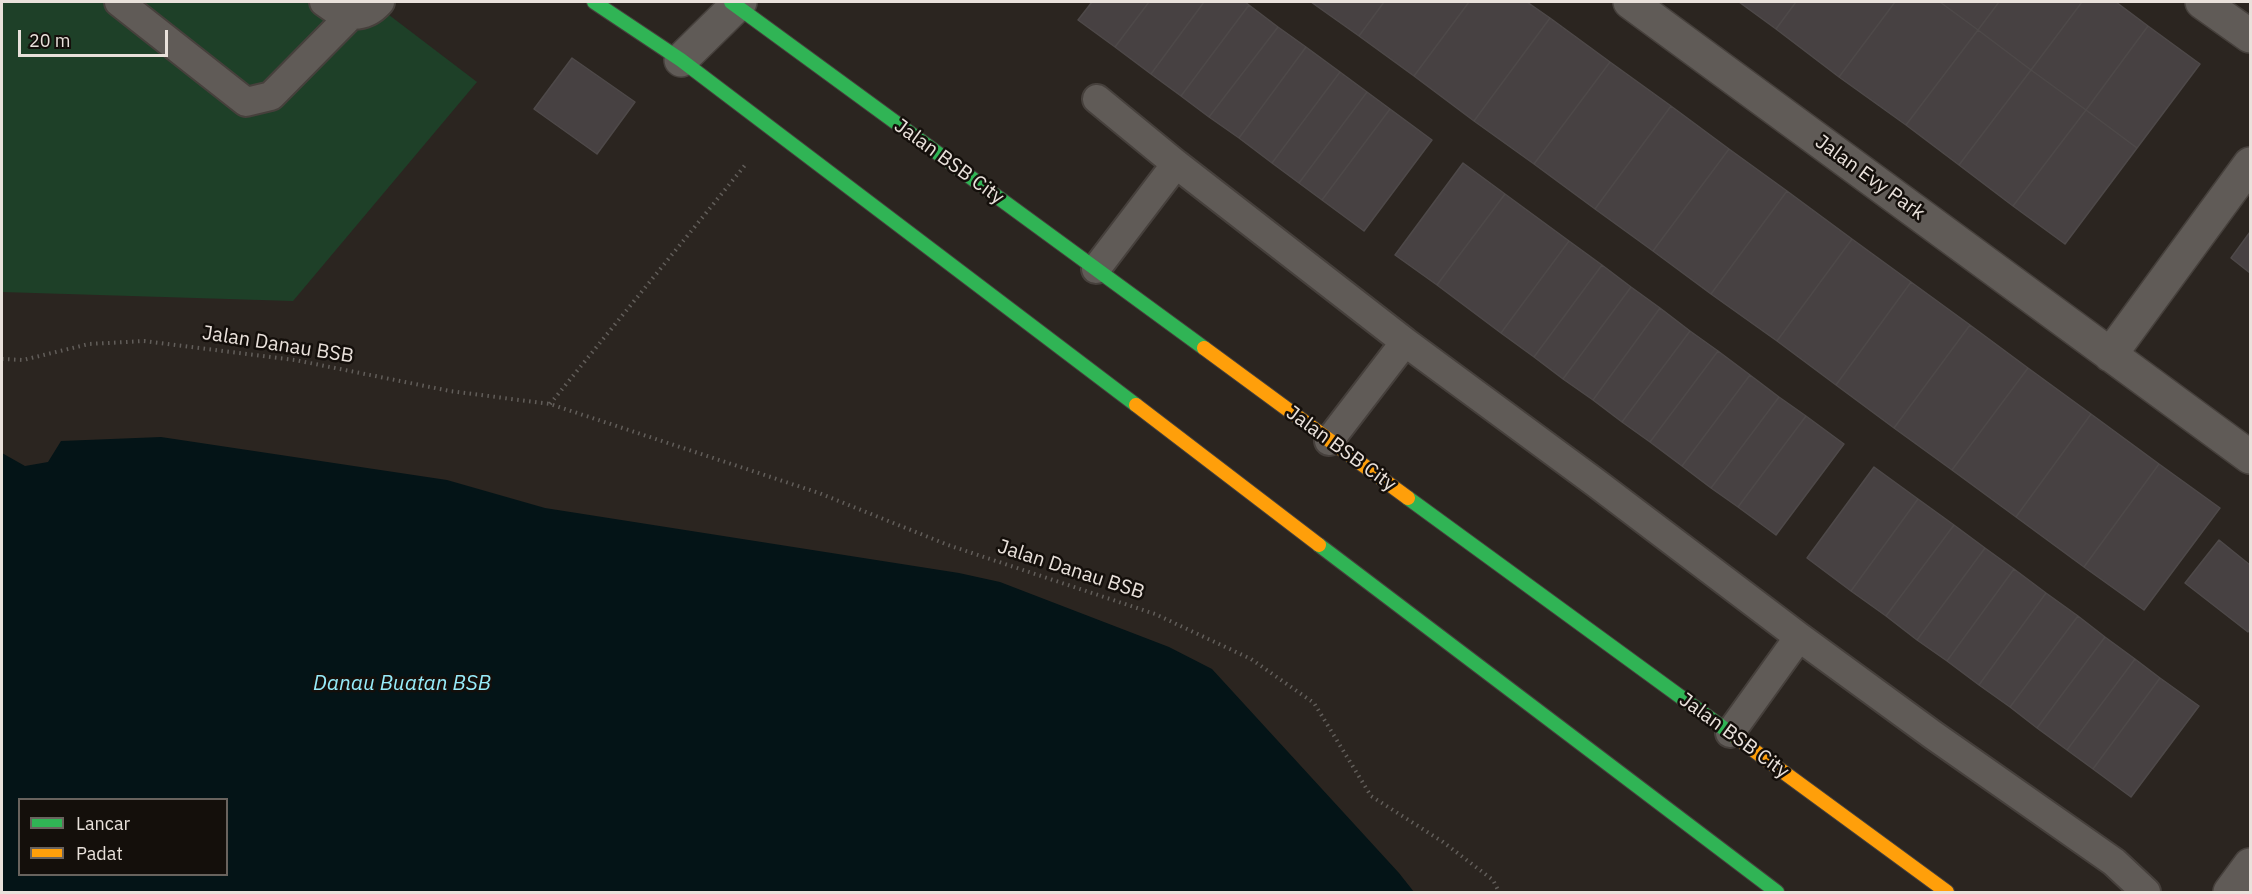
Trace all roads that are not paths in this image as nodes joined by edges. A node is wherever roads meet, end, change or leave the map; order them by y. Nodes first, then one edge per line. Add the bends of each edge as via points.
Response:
1 (119, 2) edge
2 (324, 2) edge
3 (380, 2) edge
4 (594, 2) edge
5 (1629, 2) edge
6 (2202, 2) edge
7 (736, 3) edge
8 (351, 15) junction
9 (2250, 36) edge
10 (681, 60) junction
11 (1096, 99) dead end
12 (1176, 164) junction
13 (2250, 164) edge
14 (1096, 269) junction
15 (1405, 342) junction
16 (2110, 355) junction
17 (1329, 441) junction
18 (2250, 457) edge
19 (1799, 637) junction
20 (1730, 733) junction
21 (2250, 865) edge
22 (1777, 892) edge
23 (1947, 892) edge
24 (2146, 892) edge
25 (2230, 892) edge

1 - 8 lane via 246,102 271,96
2 - 8 lane
3 - 8 lane via 371,12
4 - 10 street
5 - 16 street, Jalan Evy Park
6 - 9 street
7 - 10 street, Jalan BSB City
7 - 14 street, Jalan BSB City
10 - 22 street
11 - 12 lane
12 - 14 lane
12 - 15 lane
13 - 16 street
14 - 17 street, Jalan BSB City
15 - 17 lane
15 - 19 lane
16 - 18 street, Jalan Evy Park
17 - 20 street, Jalan BSB City
19 - 20 lane
19 - 24 lane via 2092,845
20 - 23 street, Jalan BSB City
21 - 25 street

